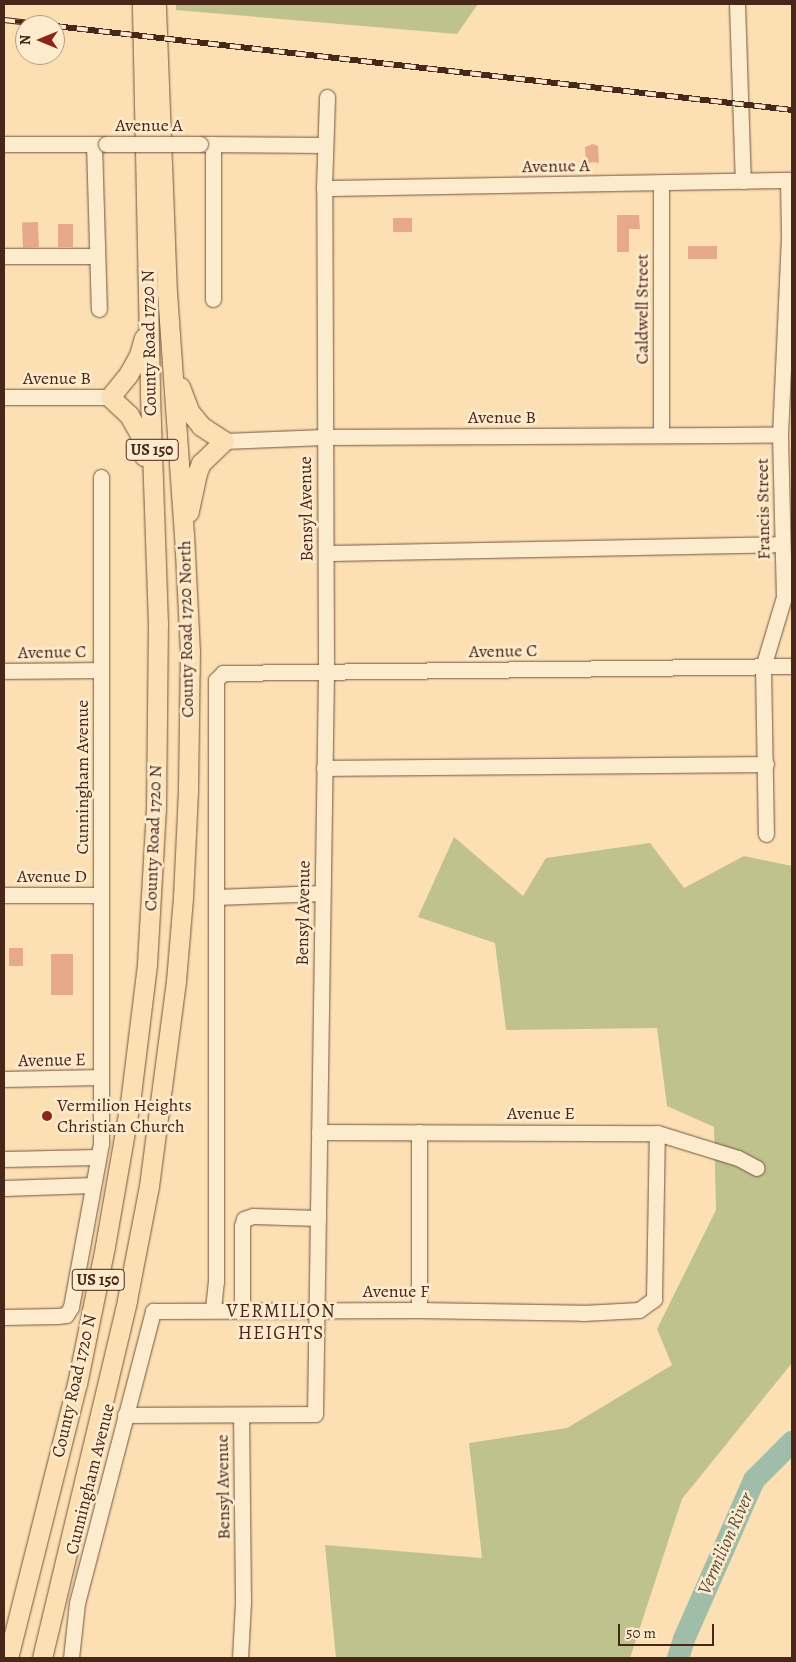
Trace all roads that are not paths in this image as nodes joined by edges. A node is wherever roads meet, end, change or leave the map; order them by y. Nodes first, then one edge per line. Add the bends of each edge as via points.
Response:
1 (142, 4) edge
2 (156, 4) edge
3 (737, 4) edge
4 (327, 97) dead end
5 (4, 144) edge
6 (100, 144) junction
7 (207, 144) junction
8 (324, 145) junction
9 (788, 180) joint
10 (743, 181) junction
11 (661, 183) junction
12 (324, 188) junction
13 (4, 256) edge
14 (97, 256) junction
15 (213, 299) dead end
16 (99, 308) dead end
17 (149, 320) junction
18 (172, 362) junction
19 (4, 397) edge
20 (110, 397) junction
21 (661, 435) junction
22 (780, 435) junction
23 (324, 437) junction
24 (224, 441) junction
25 (101, 478) dead end
26 (154, 509) junction
27 (184, 535) junction
28 (782, 544) junction
29 (326, 553) junction
30 (792, 666) edge
31 (763, 667) junction
32 (101, 670) junction
33 (4, 671) edge
34 (326, 671) junction
35 (766, 764) junction
36 (324, 768) junction
37 (766, 834) dead end
38 (322, 893) junction
39 (4, 895) edge
40 (101, 895) junction
41 (183, 897) joint
42 (216, 897) junction
43 (101, 1078) junction
44 (4, 1079) edge
45 (319, 1132) junction
46 (419, 1132) junction
47 (656, 1133) junction
48 (98, 1157) junction
49 (4, 1159) edge
50 (757, 1168) dead end
51 (94, 1186) junction
52 (4, 1188) edge
53 (318, 1218) junction
54 (213, 1309) junction
55 (242, 1309) junction
56 (317, 1309) junction
57 (418, 1310) junction
58 (153, 1311) joint
59 (4, 1317) edge
60 (125, 1415) junction
61 (241, 1416) junction
62 (8, 1658) edge
63 (42, 1658) edge
64 (71, 1658) edge
65 (240, 1658) edge

1 - 17 main road, County Road 1720 N / US 150
2 - 18 main road, County Road 1720 N / US 150 via 162,202
3 - 10 street
4 - 8 street, Bensyl Avenue
5 - 6 street, Avenue A
6 - 7 street, Avenue A, bridge
6 - 14 street
7 - 8 street, Avenue A
7 - 15 street
8 - 12 street, Bensyl Avenue
9 - 10 street, Avenue A
9 - 22 street, Francis Street via 789,238
10 - 11 street, Avenue A
11 - 12 street, Avenue A
11 - 21 street, Caldwell Street
12 - 23 street, Bensyl Avenue
13 - 14 street
14 - 16 street
17 - 20 main road via 139,355
17 - 26 main road, County Road 1720 N / US 150
18 - 24 main road via 189,412 201,426
18 - 27 main road, County Road 1720 North / US 150
19 - 20 street, Avenue B
20 - 26 main road via 129,415 140,433
21 - 22 street, Avenue B
21 - 23 street, Avenue B
22 - 28 street, Francis Street
23 - 24 street, Avenue B
23 - 29 street, Bensyl Avenue
24 - 27 main road via 202,463 197,473
25 - 32 street, Cunningham Avenue
26 - 62 main road, County Road 1720 N / US 150 via 158,624 156,810 147,964 130,1102 106,1246 77,1384
27 - 41 main road, County Road 1720 North / US 150 via 190,652
28 - 29 street
28 - 31 street, Francis Street via 784,597
29 - 34 street, Bensyl Avenue
30 - 31 street, Avenue C
31 - 34 street, Avenue C
31 - 35 street, Francis Street
32 - 33 street, Avenue C
32 - 40 street, Cunningham Avenue
34 - 36 street, Bensyl Avenue
34 - 42 street, Avenue C via 223,673 216,680
35 - 36 street
35 - 37 street, Francis Street
36 - 38 street, Bensyl Avenue
38 - 42 street
38 - 45 street, Bensyl Avenue
39 - 40 street, Avenue D
40 - 43 street, Cunningham Avenue
41 - 63 main road, County Road 1720 N / US 150 via 176,981 149,1186 125,1309
42 - 54 street via 216,1282
43 - 44 street, Avenue E
43 - 48 street
45 - 46 street, Avenue E
45 - 53 street, Bensyl Avenue
46 - 47 street, Avenue E
46 - 57 street
47 - 50 street, Avenue E via 738,1158
47 - 57 street, Avenue F via 654,1299 639,1310 583,1313
48 - 49 street
48 - 51 street
51 - 52 street
51 - 59 street via 72,1307 66,1315
53 - 55 street via 253,1216 244,1219
53 - 56 street, Bensyl Avenue
54 - 55 street, Avenue F
54 - 58 street, Avenue F
55 - 56 street, Avenue F
56 - 57 street, Avenue F
56 - 61 street, Bensyl Avenue via 315,1414
58 - 60 street, Cunningham Avenue
60 - 61 street
60 - 64 street, Cunningham Avenue via 77,1603
61 - 65 street, Bensyl Avenue via 243,1602

